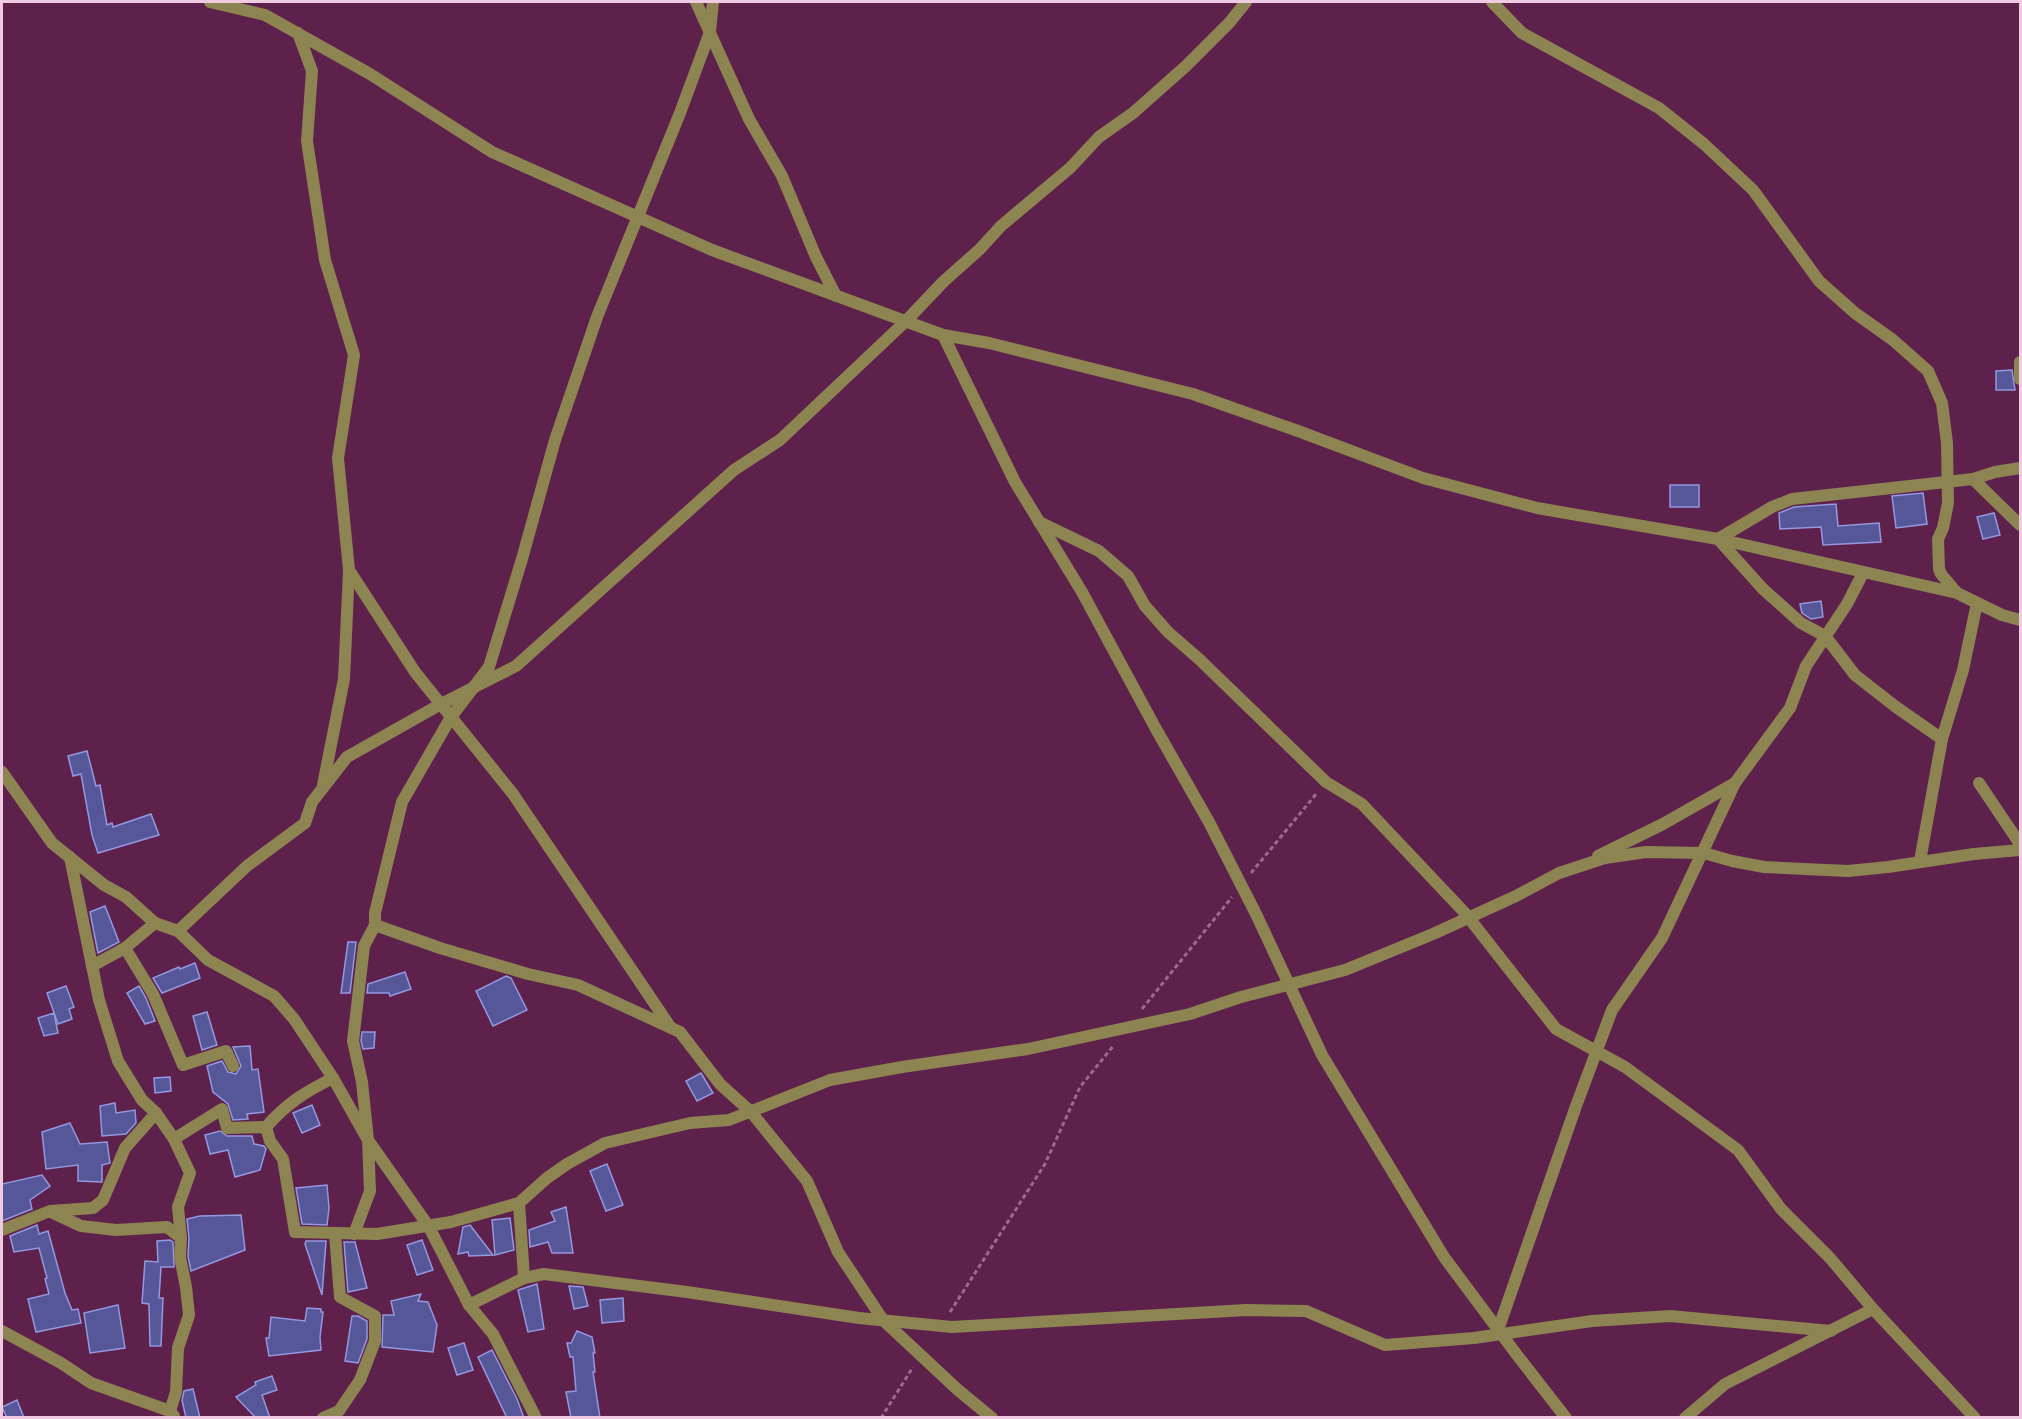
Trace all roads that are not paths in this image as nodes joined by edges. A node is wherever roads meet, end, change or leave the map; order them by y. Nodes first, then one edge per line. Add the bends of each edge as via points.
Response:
1 (210, 2) edge
2 (696, 2) edge
3 (713, 2) edge
4 (1246, 2) edge
5 (1492, 2) edge
6 (710, 32) junction
7 (298, 33) junction
8 (637, 217) junction
9 (836, 296) junction
10 (906, 321) junction
11 (943, 335) junction
12 (2020, 362) edge
13 (2020, 379) edge
14 (2020, 468) edge
15 (1972, 479) junction
16 (1949, 483) junction
17 (1039, 522) junction
18 (2020, 525) edge
19 (1718, 539) junction
20 (349, 570) junction
21 (1863, 573) junction
22 (1957, 593) junction
23 (1977, 603) junction
24 (2020, 620) edge
25 (1826, 636) junction
26 (474, 688) junction
27 (441, 704) junction
28 (451, 717) junction
29 (1942, 739) junction
30 (2, 772) edge
31 (1735, 783) junction
32 (1979, 783) dead end
33 (322, 790) junction
34 (2020, 844) edge
35 (2020, 850) edge
36 (1704, 853) junction
37 (70, 857) junction
38 (1920, 861) junction
39 (1570, 870) junction
40 (1467, 917) junction
41 (155, 923) junction
42 (375, 925) junction
43 (178, 931) junction
44 (125, 948) junction
45 (92, 966) junction
46 (1289, 985) junction
47 (671, 1028) junction
48 (1597, 1052) junction
49 (233, 1066) dead end
50 (333, 1078) junction
51 (751, 1112) junction
52 (156, 1113) junction
53 (266, 1127) junction
54 (174, 1139) junction
55 (368, 1140) junction
56 (519, 1203) junction
57 (50, 1211) junction
58 (429, 1227) junction
59 (2, 1230) edge
60 (335, 1234) junction
61 (354, 1234) junction
62 (181, 1238) junction
63 (524, 1278) junction
64 (469, 1305) junction
65 (1873, 1309) junction
66 (883, 1320) junction
67 (2, 1331) edge
68 (1831, 1331) junction
69 (1499, 1332) junction
70 (172, 1414) edge
71 (340, 1414) edge
72 (322, 1418) edge
73 (536, 1418) edge
74 (992, 1418) edge
75 (1566, 1418) edge
76 (1684, 1418) edge
77 (1975, 1418) edge

1 - 7 street via 264,15
2 - 6 street
3 - 6 street
4 - 10 street via 1186,66 1099,137 1070,168 1001,226
5 - 16 street via 1522,33 1659,108 1704,144 1753,190 1819,282 1928,371 1942,403
6 - 8 street
6 - 9 street
7 - 8 street via 492,152
7 - 20 street via 312,71 307,141 325,260 354,355 339,458
8 - 9 street
8 - 26 street via 597,317 555,440 489,667
9 - 10 street
10 - 11 street
10 - 26 street via 780,440 734,470 516,666
11 - 17 street via 1015,482
11 - 19 street via 1193,394 1423,478 1537,508
12 - 13 street
14 - 15 street
15 - 16 street
15 - 18 street
16 - 19 street via 1792,499
16 - 22 street via 1938,560 1941,574
17 - 40 street via 1099,551 1128,576 1145,606 1168,632 1326,782 1362,804
17 - 46 street via 1209,822
19 - 21 street
19 - 25 street via 1763,589 1801,622
20 - 27 street via 415,672
20 - 33 street via 344,679
21 - 22 street
21 - 25 street
22 - 23 street
23 - 24 street
23 - 29 street via 1963,670
25 - 29 street via 1855,675
25 - 31 street via 1806,666 1790,708
26 - 27 street
26 - 28 street
27 - 28 street
27 - 33 street via 347,757
28 - 42 street via 402,802
28 - 47 street via 513,794
29 - 38 street
30 - 37 street via 52,843
31 - 36 street
31 - 39 street
32 - 34 street
33 - 43 street via 312,802 305,823 247,866
35 - 38 street
36 - 38 street via 1764,867 1848,871
36 - 39 street via 1646,852 1605,858
36 - 48 street via 1662,938 1612,1010
37 - 41 street
37 - 45 street
39 - 40 street
40 - 46 street via 1345,970
40 - 48 street via 1556,1029
41 - 43 street
41 - 44 street
42 - 47 street via 440,948 578,985
42 - 55 street via 364,946 353,1041
43 - 50 street via 208,960 274,996
44 - 45 street
44 - 49 street via 153,994 183,1065 226,1051
45 - 52 street via 118,1061 142,1100
46 - 51 street via 1127,1029 830,1080
46 - 69 street via 1322,1055 1444,1257
47 - 51 street via 680,1032 720,1084
48 - 65 street via 1624,1067 1738,1150 1781,1209
48 - 69 street
50 - 53 street via 303,1092
50 - 55 street
51 - 56 street via 729,1120 690,1123 605,1143 561,1168
51 - 66 street via 807,1181 838,1252
52 - 54 street
52 - 57 street via 126,1148 103,1200 93,1208
53 - 54 street via 226,1128 222,1110
53 - 60 street via 270,1141 283,1159 295,1232
54 - 62 street via 190,1173 178,1207
55 - 58 street
55 - 61 street via 370,1191
56 - 58 street
56 - 63 street
57 - 59 street
57 - 62 street via 81,1226 116,1230 167,1227
58 - 61 street
58 - 64 street
60 - 61 street
60 - 71 street via 340,1297 375,1316 375,1341 360,1380
62 - 70 street via 189,1315 178,1348
63 - 64 street
63 - 66 street via 544,1274
64 - 73 street via 493,1334
65 - 68 street
65 - 77 street
66 - 69 street via 952,1327 1246,1310 1306,1311 1385,1346
66 - 74 street
67 - 70 street via 91,1383
68 - 69 street via 1670,1316
68 - 76 street via 1725,1384
69 - 75 street
71 - 72 street

